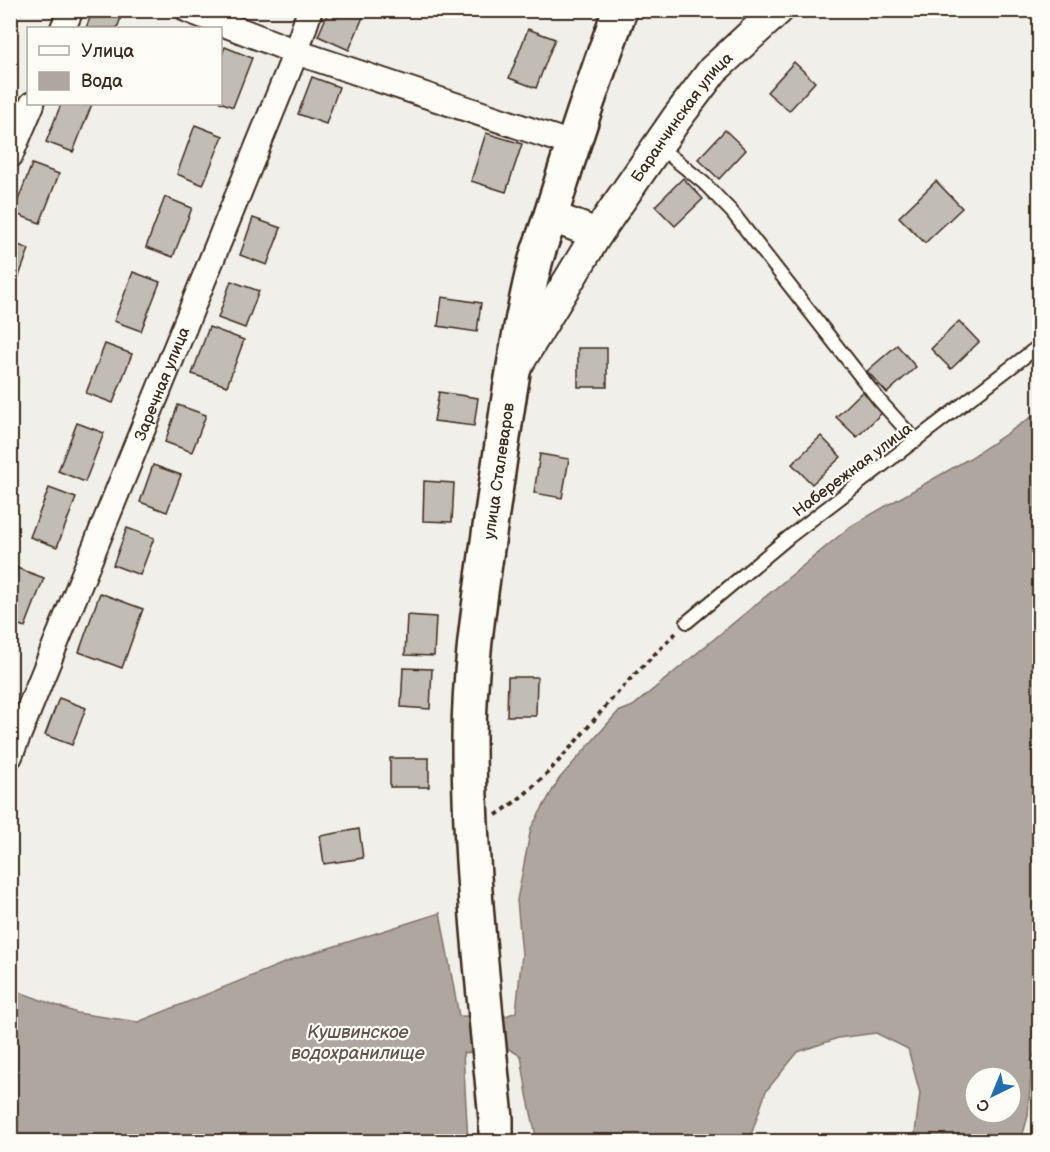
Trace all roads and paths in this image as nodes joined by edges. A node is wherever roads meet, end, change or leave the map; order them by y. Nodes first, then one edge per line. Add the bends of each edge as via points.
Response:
1 (71, 10) edge
2 (188, 10) edge
3 (310, 10) edge
4 (620, 10) edge
5 (778, 10) edge
6 (63, 27) edge
7 (296, 52) junction
8 (32, 105) edge
9 (572, 144) junction
10 (658, 146) junction
11 (10, 156) edge
12 (550, 216) junction
13 (597, 234) junction
14 (1040, 345) edge
15 (512, 373) junction
16 (916, 441) junction
17 (687, 622) joint
18 (10, 756) edge
19 (472, 824) junction
20 (496, 1130) edge

1 - 6 street
2 - 7 street
3 - 7 street, Заречная улица
4 - 9 main road, улица Сталеваров
5 - 10 street, Баранчинская улица via 713,70
7 - 9 street
7 - 18 street, Заречная улица
8 - 11 street
9 - 12 main road, улица Сталеваров
10 - 13 street, Баранчинская улица
10 - 16 lane via 704,183 732,212 879,400
12 - 13 street
12 - 15 main road, улица Сталеваров via 536,261
13 - 15 street, Баранчинская улица
14 - 16 lane, Набережная улица
15 - 19 main road, улица Сталеваров via 471,690
16 - 17 lane, Набережная улица via 789,537
17 - 19 path via 541,782 497,815
19 - 20 main road, улица Сталеваров

